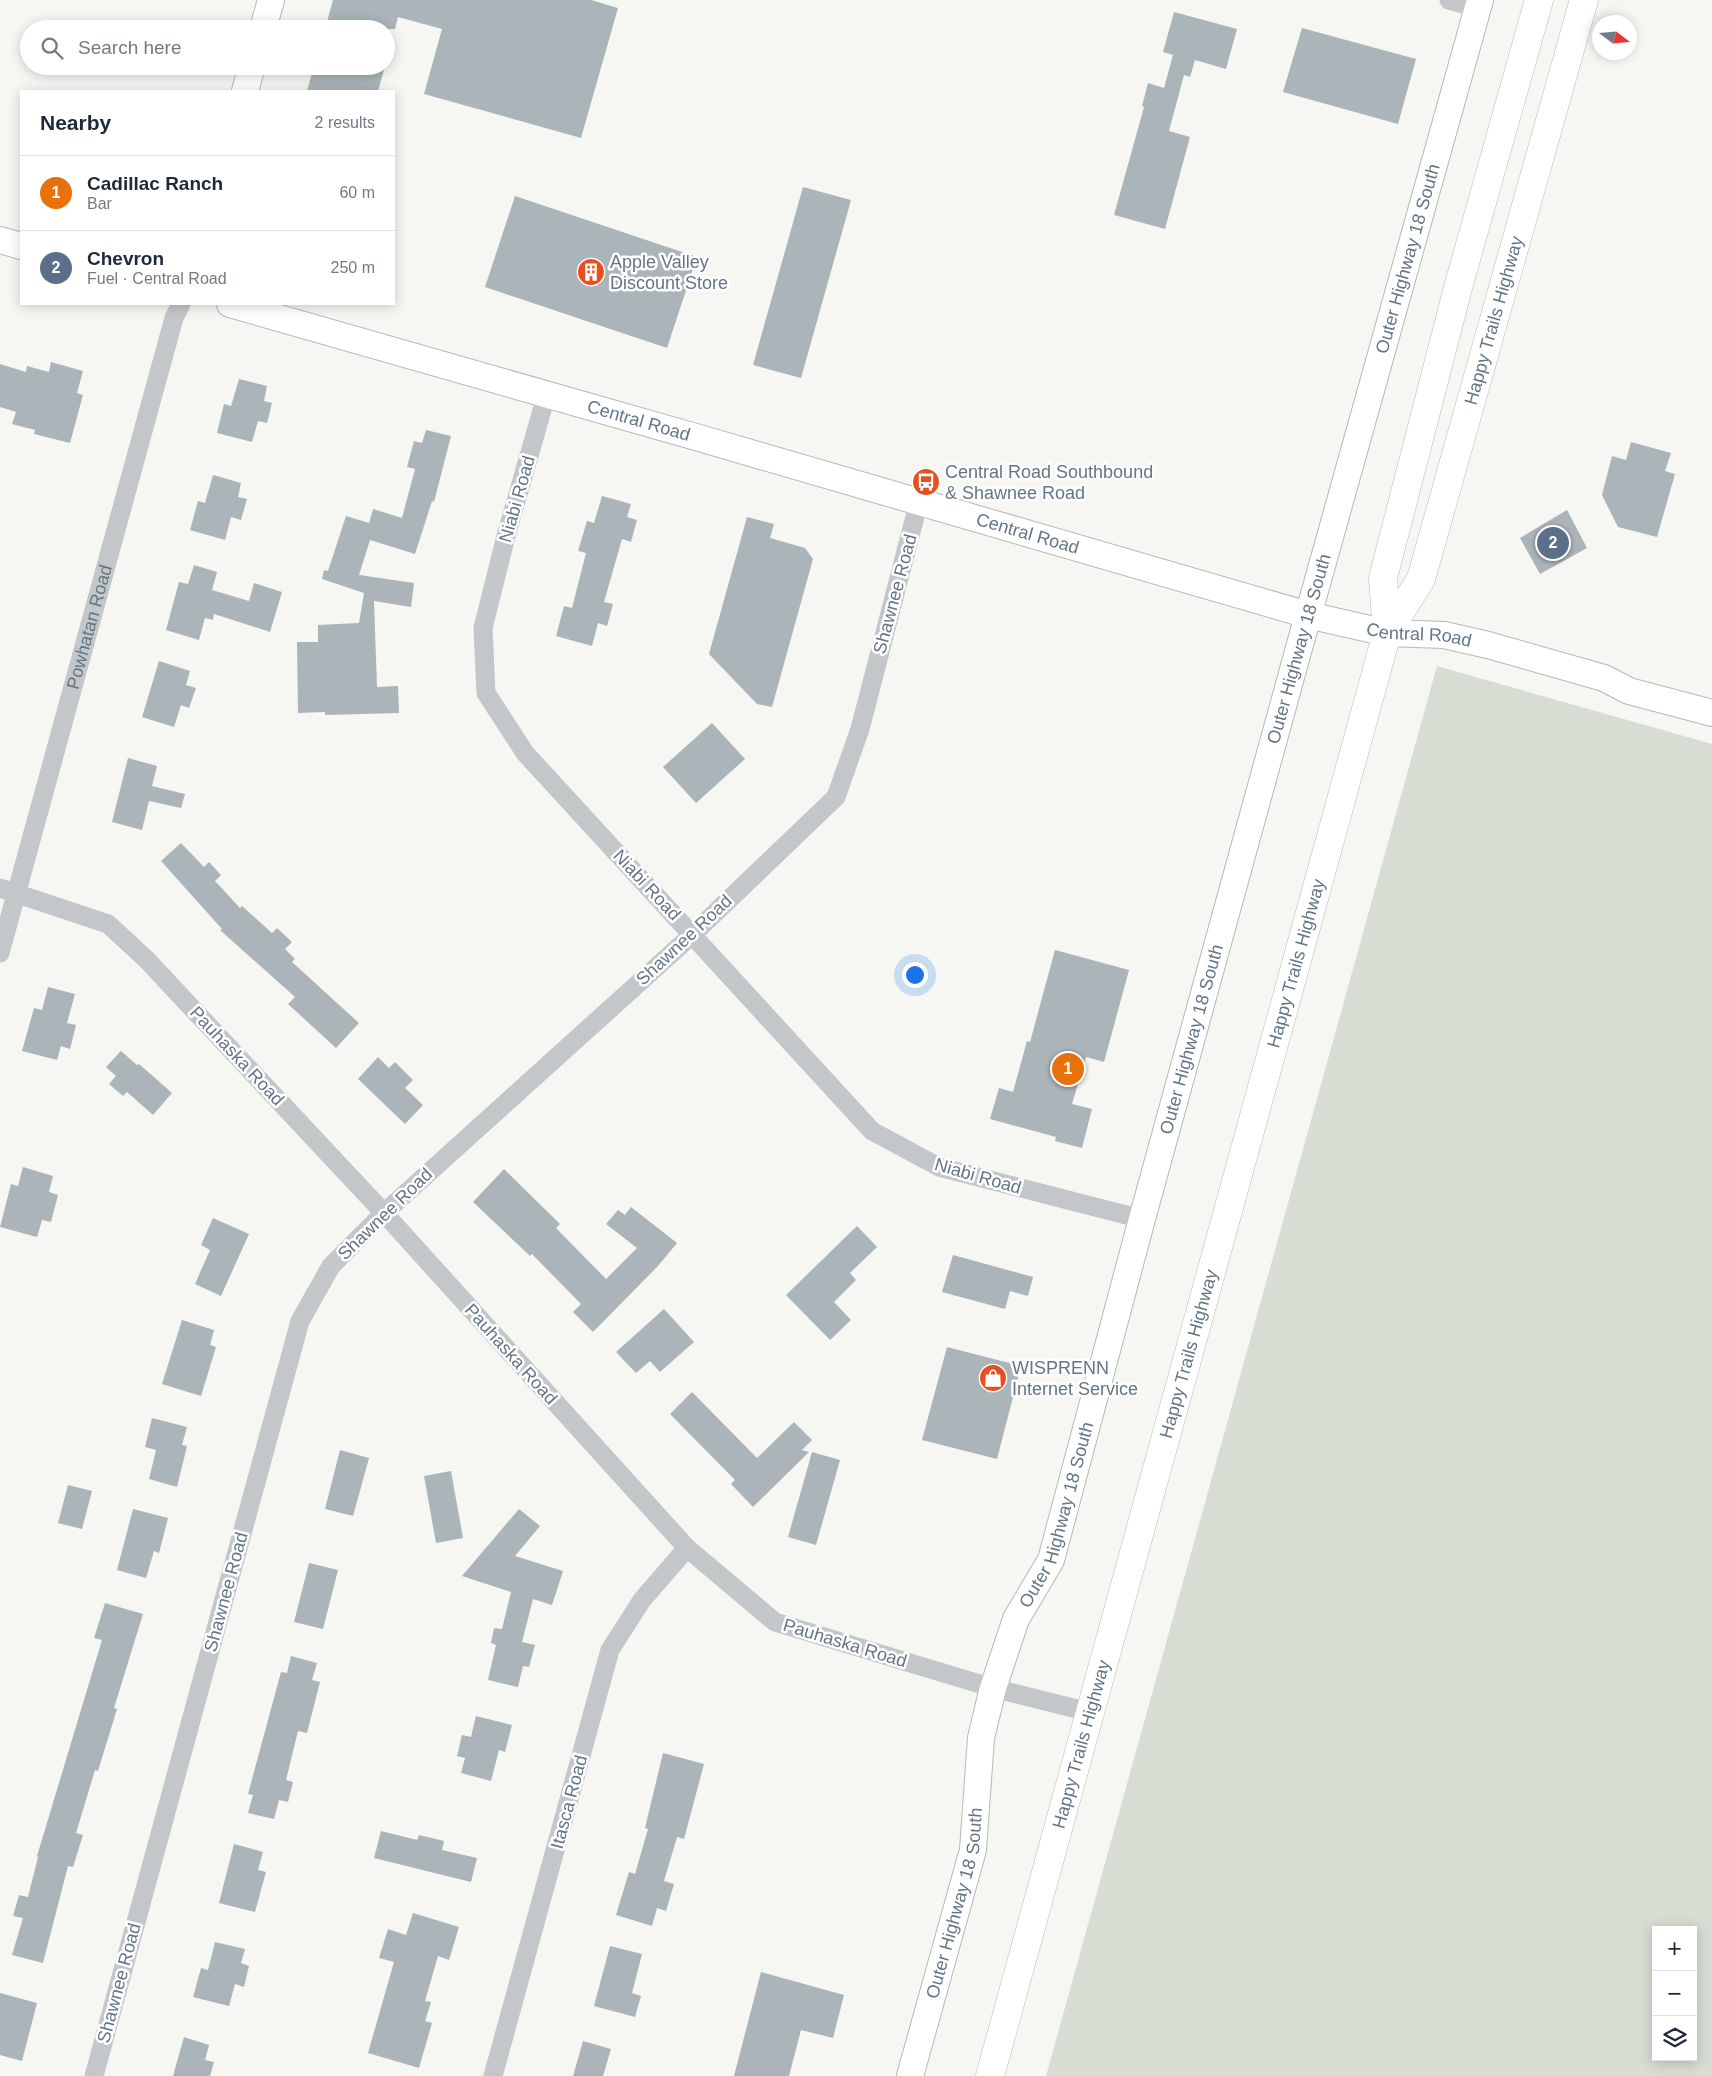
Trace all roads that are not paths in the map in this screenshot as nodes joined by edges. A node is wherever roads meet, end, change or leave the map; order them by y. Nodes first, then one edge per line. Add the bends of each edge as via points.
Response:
1 (271, 0) edge
2 (1449, 0) edge
3 (1538, 0) edge
4 (1584, 0) edge
5 (1479, 4) edge
6 (265, 20) edge
7 (249, 75) edge
8 (245, 90) edge
9 (0, 240) edge
10 (20, 246) edge
11 (180, 305) edge
12 (234, 305) edge
13 (547, 393) junction
14 (919, 501) junction
15 (1308, 614) junction
16 (1387, 633) junction
17 (1712, 713) edge
18 (8, 890) edge
19 (693, 934) junction
20 (0, 953) edge
21 (384, 1213) junction
22 (1142, 1219) junction
23 (687, 1548) junction
24 (993, 1688) junction
25 (1089, 1712) junction
26 (94, 2076) edge
27 (493, 2076) edge
28 (910, 2076) edge
29 (990, 2076) edge

1 - 6 street
2 - 5 street
3 - 16 main road, Happy Trails Highway via 1459,284 1383,578
4 - 16 main road, Happy Trails Highway via 1421,579
5 - 15 street, Outer Highway 18 South
7 - 8 street
9 - 10 street
11 - 18 street, Powhatan Road via 174,318
12 - 13 street, Central Road
13 - 14 street, Central Road
13 - 19 street, Niabi Road via 482,628 486,693 525,752
14 - 15 street, Central Road
14 - 19 street, Shawnee Road via 860,729 836,797
15 - 16 street, Central Road
15 - 22 street, Outer Highway 18 South
16 - 17 street, Central Road via 1444,635 1488,645 1604,678 1629,691
16 - 25 main road, Happy Trails Highway
18 - 20 street, Powhatan Road
18 - 21 street, Pauhaska Road via 108,924 146,959
19 - 21 street, Shawnee Road
19 - 22 street, Niabi Road via 872,1132 939,1167
21 - 23 street, Pauhaska Road
21 - 26 street, Shawnee Road via 331,1266 300,1321
22 - 24 street, Outer Highway 18 South via 1051,1560 1016,1619
23 - 24 street, Pauhaska Road via 775,1622
23 - 27 street, Itasca Road via 642,1600 610,1650
24 - 25 street, Pauhaska Road
24 - 28 street, Outer Highway 18 South via 981,1738 973,1850
25 - 29 main road, Happy Trails Highway

